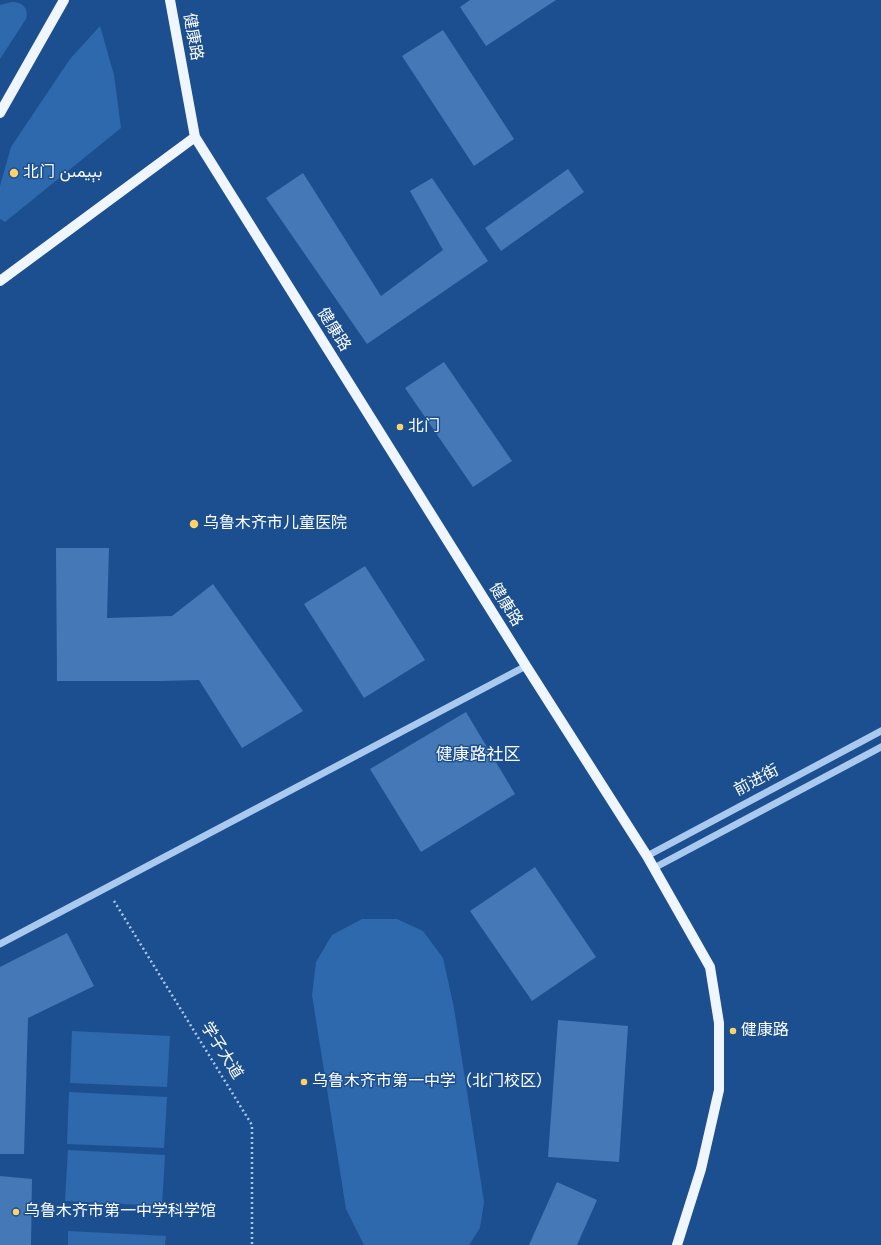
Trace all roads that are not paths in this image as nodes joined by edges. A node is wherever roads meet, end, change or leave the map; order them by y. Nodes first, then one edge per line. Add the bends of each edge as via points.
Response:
1 (64, 0) edge
2 (170, 0) edge
3 (0, 113) edge
4 (195, 137) junction
5 (0, 281) edge
6 (526, 666) junction
7 (881, 731) edge
8 (881, 746) edge
9 (647, 856) junction
10 (654, 868) junction
11 (0, 944) edge
12 (677, 1245) edge

1 - 3 main road
2 - 4 main road, 健康路
4 - 5 main road
4 - 6 main road, 健康路
6 - 9 main road, 健康路
6 - 11 street
7 - 9 street, 前进街
8 - 10 street, 前进街
9 - 10 main road, 健康路
10 - 12 main road, 健康路 via 710,967 719,1023 719,1090 702,1169

